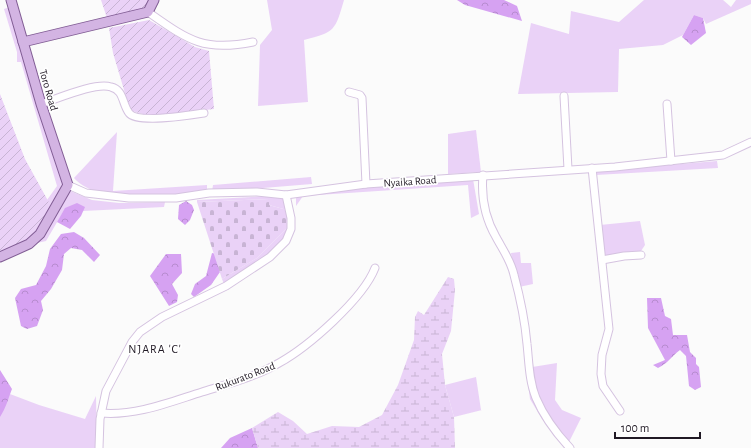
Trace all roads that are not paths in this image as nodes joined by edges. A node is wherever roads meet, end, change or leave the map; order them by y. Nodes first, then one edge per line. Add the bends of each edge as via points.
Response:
1 (11, 0) edge
2 (154, 0) edge
3 (148, 12) junction
4 (23, 42) junction
5 (254, 42) dead end
6 (350, 92) dead end
7 (564, 96) dead end
8 (41, 104) junction
9 (667, 104) dead end
10 (204, 113) dead end
11 (751, 142) edge
12 (671, 161) junction
13 (592, 168) junction
14 (568, 169) junction
15 (483, 175) junction
16 (366, 184) junction
17 (68, 185) junction
18 (286, 195) junction
19 (641, 255) dead end
20 (0, 257) edge
21 (602, 260) junction
22 (375, 268) dead end
23 (620, 411) dead end
24 (102, 413) junction
25 (99, 448) edge
26 (570, 448) edge

1 - 4 main road, Toro Road
2 - 3 main road
3 - 4 main road
3 - 5 street via 172,29 202,44 235,46
4 - 8 main road, Toro Road
6 - 16 street via 362,98
7 - 14 street
8 - 10 street via 105,86 117,89 132,116 164,118
8 - 17 main road, Toro Road
9 - 12 street
11 - 12 street, Nyaika Road via 723,155
12 - 13 street, Nyaika Road
13 - 14 street, Nyaika Road
13 - 21 street
14 - 15 street, Nyaika Road
15 - 16 street, Nyaika Road
15 - 26 street via 482,190 487,216 508,258 516,281 535,396 552,427
16 - 18 street, Nyaika Road
17 - 18 street, Nyaika Road via 86,193 130,198 176,198 209,193 257,192
17 - 20 main road via 40,234 29,244
18 - 24 street via 291,218 291,229 286,241 249,272 162,317 140,332 113,374 106,391
19 - 21 street
21 - 23 street via 609,329 601,374 603,386
22 - 24 street, Rukurato Road via 369,282 353,300 305,345 280,363 247,378 163,404 125,413
24 - 25 street

